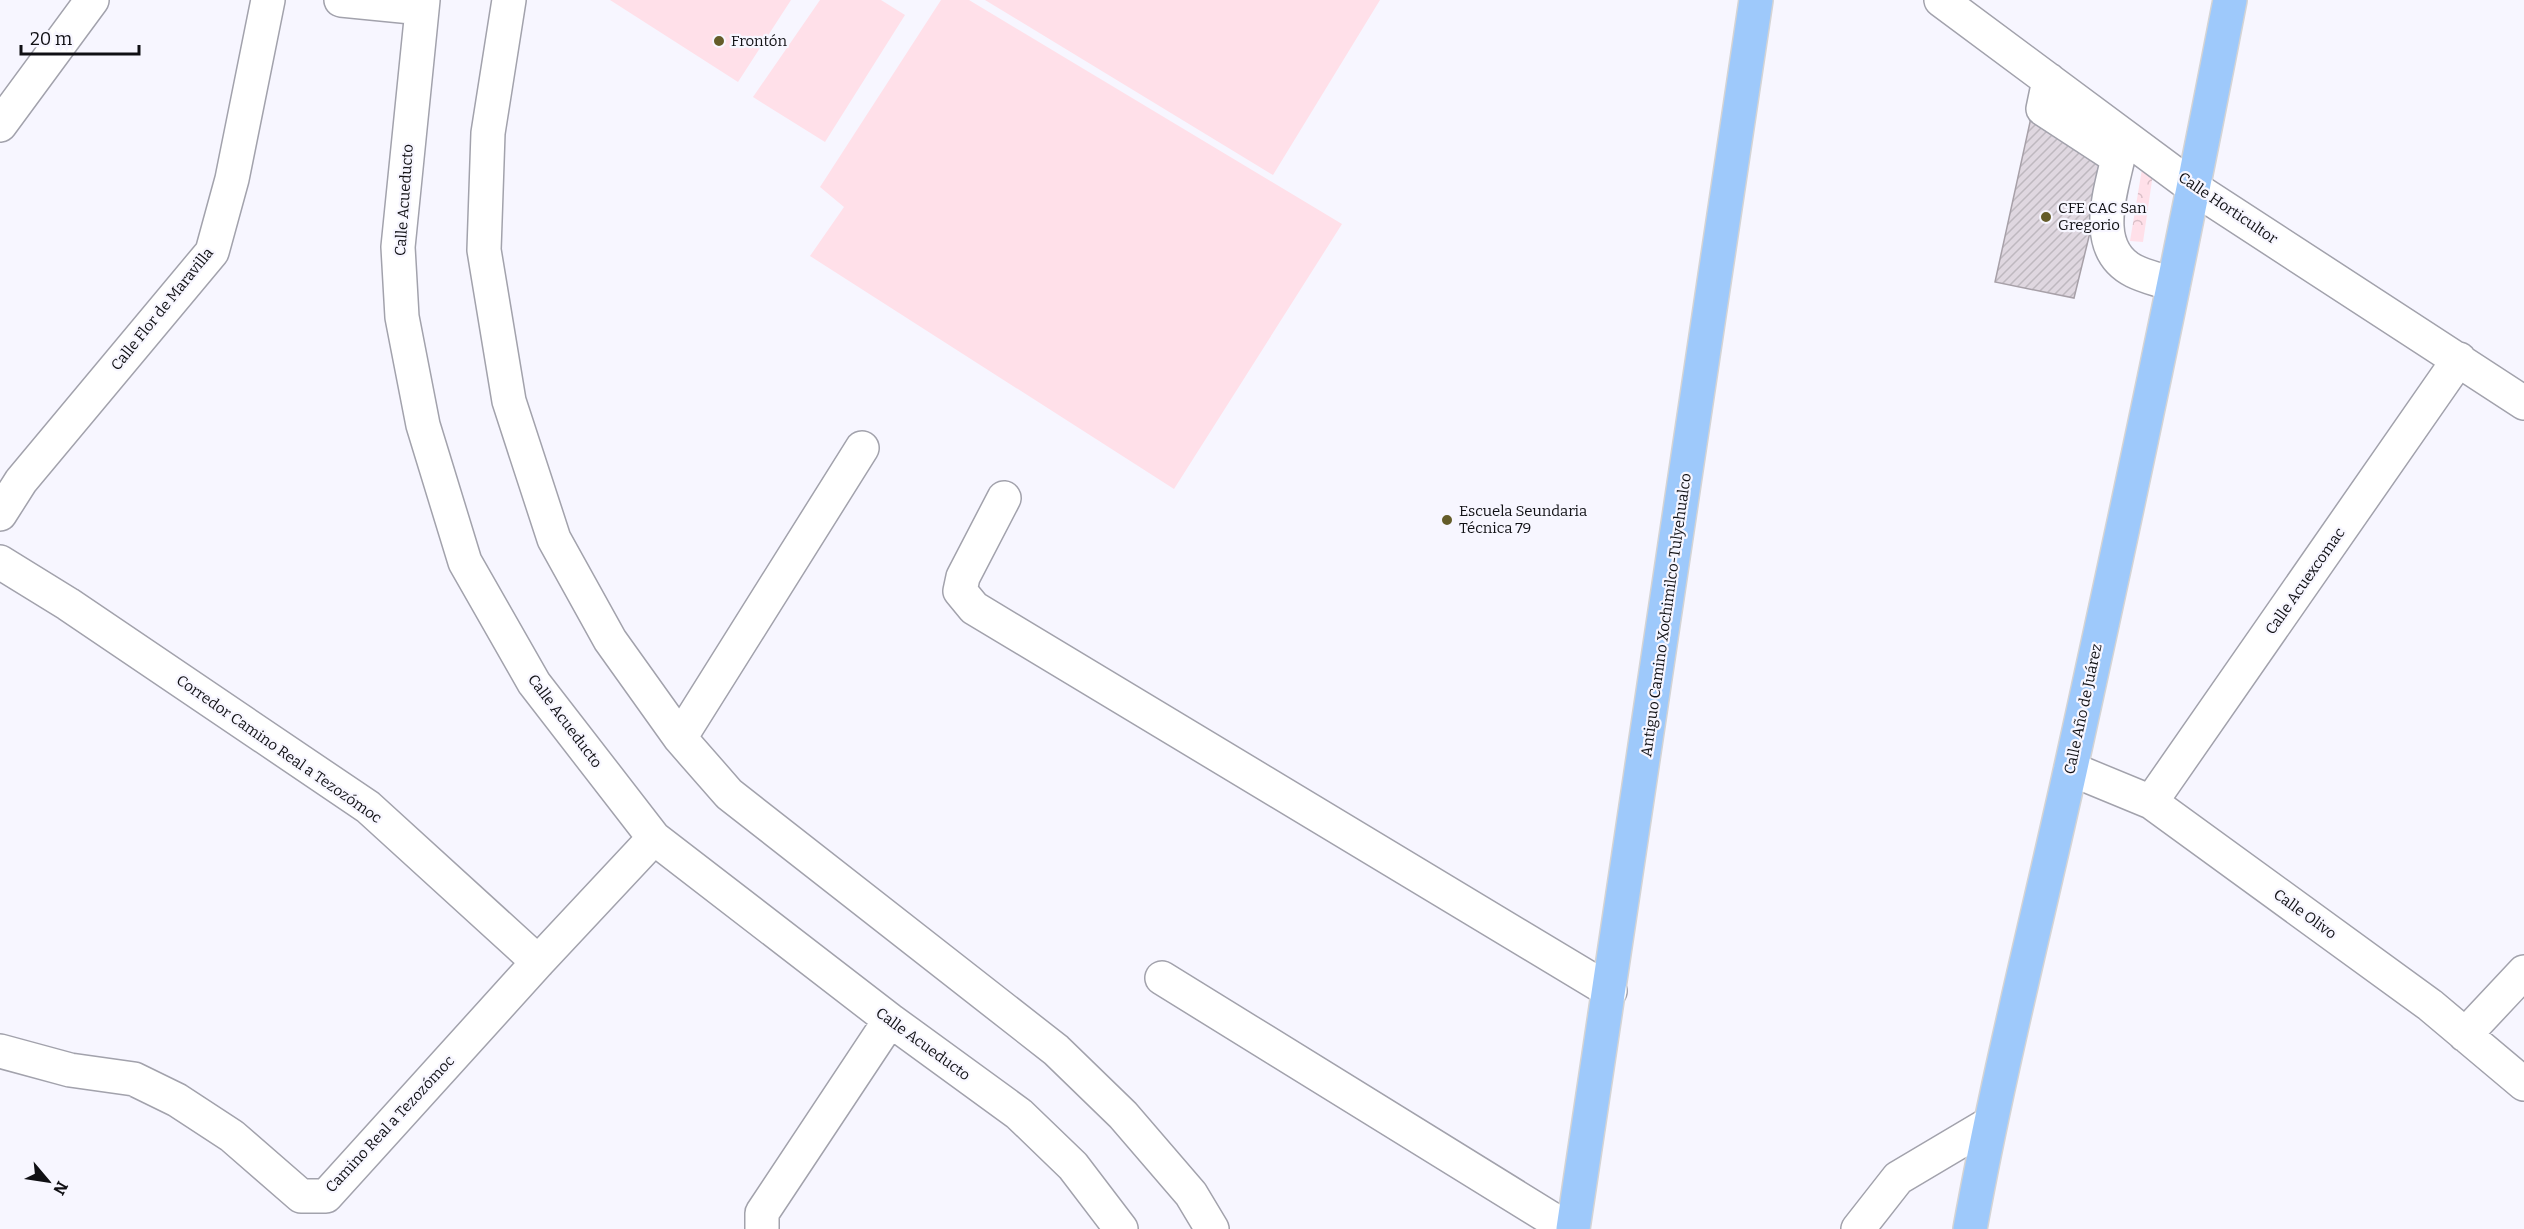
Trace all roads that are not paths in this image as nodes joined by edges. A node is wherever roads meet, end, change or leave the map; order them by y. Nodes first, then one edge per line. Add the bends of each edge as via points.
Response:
1 (92, 0) edge
2 (268, 0) edge
3 (341, 0) edge
4 (509, 0) edge
5 (1756, 0) edge
6 (1941, 0) edge
7 (2230, 0) edge
8 (426, 3) edge
9 (2049, 80) junction
10 (0, 125) edge
11 (2194, 188) junction
12 (2174, 285) junction
13 (2459, 359) junction
14 (2524, 403) edge
15 (862, 448) dead end
16 (1004, 498) dead end
17 (0, 514) edge
18 (0, 562) edge
19 (680, 738) junction
20 (2071, 769) junction
21 (2151, 802) junction
22 (654, 838) junction
23 (538, 962) junction
24 (2524, 972) edge
25 (1162, 978) dead end
26 (1610, 991) junction
27 (890, 1020) junction
28 (2465, 1035) junction
29 (0, 1051) edge
30 (2524, 1084) edge
31 (1989, 1124) junction
32 (762, 1229) edge
33 (1121, 1229) edge
34 (1212, 1229) edge
35 (1568, 1229) edge
36 (1573, 1229) edge
37 (1858, 1229) edge
38 (1970, 1229) edge

1 - 10 street
2 - 17 street, Calle Flor de Maravilla via 232,179 212,252 21,481
3 - 8 street
4 - 19 street via 488,133 484,250 509,400 554,539 610,640
5 - 26 main road, Antiguo Camino Xochimilco-Tulyehualco
6 - 9 street, Calle Horticultor
7 - 11 main road, Calle Año de Juárez
8 - 22 street, Calle Acueducto via 398,247 402,317 423,425 465,562 534,683
9 - 11 street, Calle Horticultor
9 - 12 street via 2043,109 2118,158 2107,210 2107,235 2114,253 2134,271
11 - 12 main road, Calle Año de Juárez
11 - 13 street, Calle Horticultor
12 - 20 main road, Calle Año de Juárez
13 - 14 street, Calle Horticultor
13 - 21 street, Calle Acuexcomac
15 - 19 street
16 - 26 street via 963,577 960,591 974,608
18 - 23 street, Corredor Camino Real a Tezozómoc via 368,807
19 - 34 street via 729,794 1056,1050 1123,1115 1191,1194
20 - 21 street, Calle Olivo
20 - 31 main road, Calle Año de Juárez
21 - 28 street, Calle Olivo via 2430,1005
22 - 23 street, Camino Real a Tezozómoc
22 - 27 street, Calle Acueducto
23 - 29 street, Camino Real a Tezozómoc via 326,1196 302,1196 232,1136 134,1078 70,1070
24 - 28 street
25 - 35 street
26 - 36 main road, Antiguo Camino Xochimilco-Tulyehualco
27 - 32 street via 762,1213
27 - 33 street, Calle Acueducto via 1019,1114 1073,1166
28 - 30 street, Calle Olivo
31 - 37 street via 1898,1178
31 - 38 main road, Calle Año de Juárez

